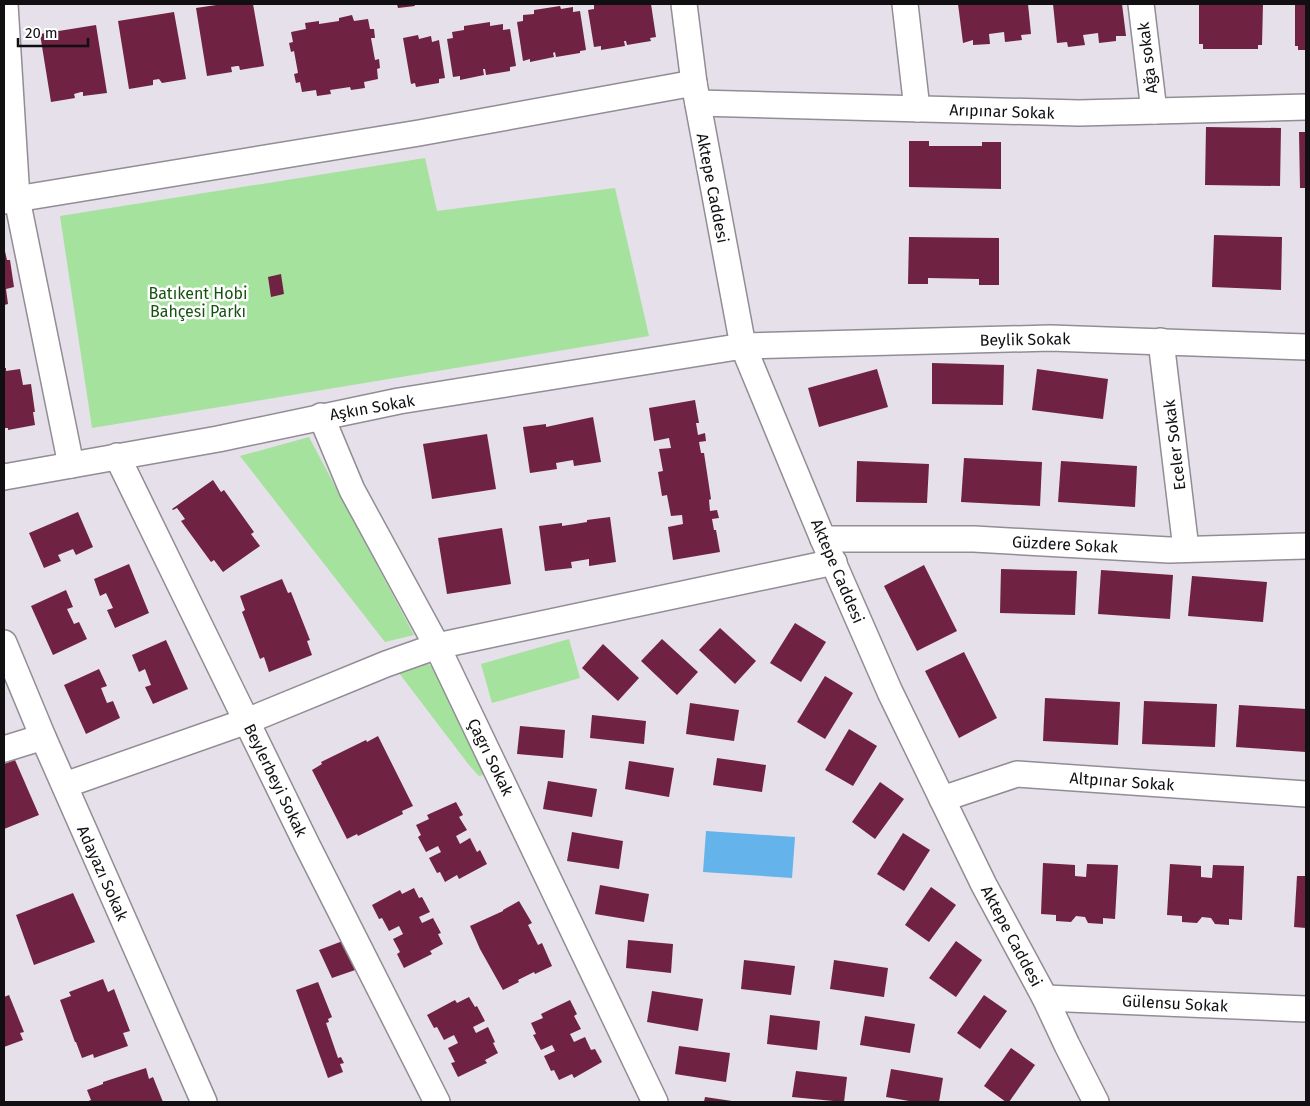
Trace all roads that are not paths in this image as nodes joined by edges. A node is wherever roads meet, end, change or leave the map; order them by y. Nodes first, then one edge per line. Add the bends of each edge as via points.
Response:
1 (5, 4) edge
2 (684, 4) edge
3 (905, 4) edge
4 (1141, 4) edge
5 (696, 93) junction
6 (1306, 107) edge
7 (917, 109) junction
8 (1154, 112) junction
9 (10, 200) edge
10 (1161, 342) junction
11 (743, 346) junction
12 (1306, 347) edge
13 (321, 416) junction
14 (117, 456) junction
15 (71, 465) junction
16 (4, 477) edge
17 (823, 539) junction
18 (1306, 546) edge
19 (1186, 549) junction
20 (834, 562) junction
21 (4, 643) edge
22 (437, 646) junction
23 (247, 721) junction
24 (43, 737) junction
25 (4, 749) edge
26 (65, 785) junction
27 (1306, 794) edge
28 (942, 799) junction
29 (1045, 998) junction
30 (1306, 1009) edge
31 (204, 1102) edge
32 (437, 1102) edge
33 (655, 1102) edge
34 (1096, 1102) edge

1 - 9 street
2 - 5 street, Aktepe Caddesi
3 - 7 street
4 - 8 street, Ağa sokak
5 - 7 street, Arıpınar Sokak
5 - 9 street, Arıpınar Sokak via 419,133
5 - 11 street, Aktepe Caddesi
6 - 8 street, Arıpınar Sokak
7 - 8 street, Arıpınar Sokak via 1079,114
9 - 15 street
10 - 11 street, Beylik Sokak via 1050,338
10 - 12 street, Beylik Sokak
10 - 19 street, Eceler Sokak
11 - 13 street, Aşkın Sokak
11 - 17 street, Aktepe Caddesi
13 - 14 street, Aşkın Sokak via 218,439
13 - 22 street, Çagrı Sokak via 352,490
14 - 15 street, Aşkın Sokak
14 - 23 street, Beylerbeyi Sokak
15 - 16 street, Aşkın Sokak
17 - 19 street, Güzdere Sokak via 974,539
17 - 20 street, Aktepe Caddesi
18 - 19 street, Güzdere Sokak
20 - 22 street
20 - 28 street, Aktepe Caddesi via 890,692
21 - 24 street, Adayazı Sokak
22 - 23 street
22 - 33 street, Çagrı Sokak
23 - 26 street
23 - 32 street, Beylerbeyi Sokak via 306,845
24 - 25 street
24 - 26 street, Adayazı Sokak
26 - 31 street, Adayazı Sokak
27 - 28 street, Altpınar Sokak via 1017,774
28 - 29 street, Aktepe Caddesi
29 - 30 street, Gülensu Sokak
29 - 34 street, Aktepe Caddesi

